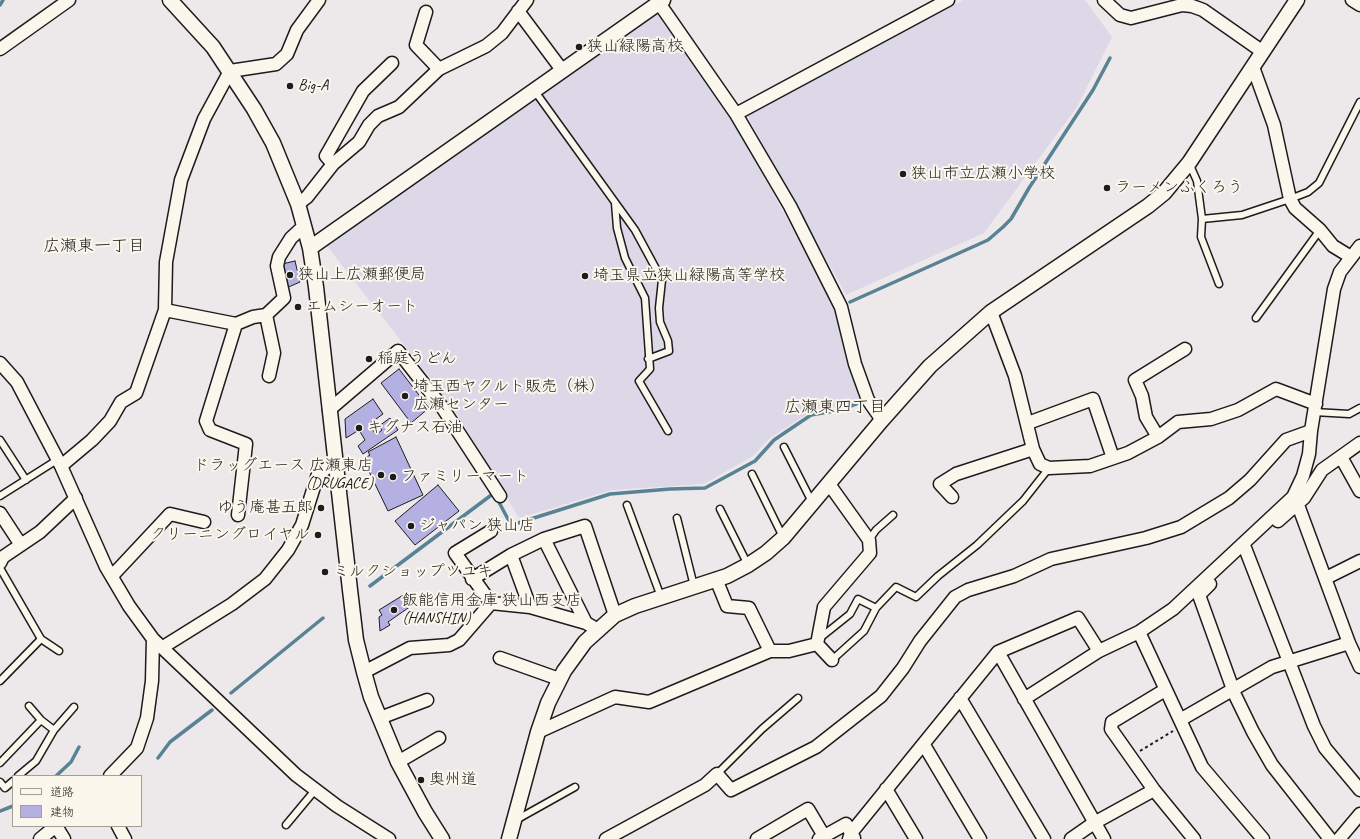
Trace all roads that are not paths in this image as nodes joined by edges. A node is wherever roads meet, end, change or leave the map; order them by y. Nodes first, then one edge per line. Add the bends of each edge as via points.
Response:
1 (69, 0) edge
2 (319, 0) edge
3 (527, 0) edge
4 (948, 0) edge
5 (1104, 0) edge
6 (1297, 0) edge
7 (1352, 0) edge
8 (173, 1) edge
9 (655, 2) edge
10 (1360, 5) edge
11 (518, 11) junction
12 (426, 12) dead end
13 (0, 49) edge
14 (1263, 52) junction
15 (392, 63) dead end
16 (1252, 67) junction
17 (440, 68) junction
18 (562, 70) junction
19 (230, 71) junction
20 (534, 90) junction
21 (1360, 102) edge
22 (736, 114) junction
23 (1189, 163) junction
24 (333, 164) junction
25 (1290, 199) junction
26 (614, 201) junction
27 (298, 204) junction
28 (1202, 219) junction
29 (304, 226) junction
30 (1320, 230) junction
31 (1360, 246) edge
32 (310, 248) junction
33 (1351, 257) junction
34 (1219, 284) dead end
35 (165, 310) junction
36 (991, 312) junction
37 (266, 315) junction
38 (1256, 318) dead end
39 (236, 324) junction
40 (1185, 349) dead end
41 (648, 359) junction
42 (0, 363) edge
43 (269, 376) dead end
44 (1315, 408) junction
45 (1360, 408) edge
46 (329, 410) junction
47 (882, 420) junction
48 (1028, 423) junction
49 (668, 431) dead end
50 (1311, 431) junction
51 (1158, 437) junction
52 (0, 440) edge
53 (1360, 443) edge
54 (784, 447) dead end
55 (1033, 449) junction
56 (1341, 457) junction
57 (1112, 458) junction
58 (59, 463) junction
59 (335, 463) junction
60 (1049, 468) junction
61 (752, 474) dead end
62 (26, 480) junction
63 (829, 484) junction
64 (1360, 491) edge
65 (0, 496) edge
66 (500, 496) dead end
67 (952, 497) dead end
68 (76, 498) junction
69 (813, 503) junction
70 (627, 505) dead end
71 (1298, 505) junction
72 (720, 509) dead end
73 (0, 513) edge
74 (238, 515) dead end
75 (893, 515) dead end
76 (677, 518) dead end
77 (204, 522) dead end
78 (492, 531) dead end
79 (783, 538) junction
80 (544, 539) junction
81 (869, 540) junction
82 (21, 545) junction
83 (1245, 548) junction
84 (511, 555) junction
85 (1360, 561) edge
86 (0, 563) edge
87 (748, 566) junction
88 (0, 568) edge
89 (112, 576) junction
90 (472, 578) junction
91 (1326, 578) junction
92 (716, 579) junction
93 (694, 586) junction
94 (661, 597) junction
95 (491, 603) junction
96 (530, 607) junction
97 (876, 608) junction
98 (615, 615) junction
99 (592, 626) junction
100 (1139, 632) junction
101 (42, 639) junction
102 (153, 639) junction
103 (818, 641) junction
104 (1348, 643) junction
105 (163, 647) junction
106 (59, 651) dead end
107 (770, 651) junction
108 (1099, 651) junction
109 (998, 652) junction
110 (500, 658) dead end
111 (832, 660) joint
112 (1289, 661) junction
113 (1360, 668) edge
114 (364, 672) junction
115 (559, 679) junction
116 (0, 681) edge
117 (1165, 690) junction
118 (1233, 690) junction
119 (798, 698) dead end
120 (960, 698) junction
121 (1024, 699) junction
122 (427, 700) dead end
123 (29, 706) dead end
124 (74, 707) dead end
125 (380, 718) junction
126 (41, 720) junction
127 (1180, 720) junction
128 (54, 730) junction
129 (538, 732) junction
130 (439, 738) dead end
131 (924, 745) junction
132 (398, 762) junction
133 (0, 763) edge
134 (717, 774) junction
135 (19, 775) edge
136 (111, 775) edge
137 (0, 782) edge
138 (12, 782) edge
139 (575, 787) dead end
140 (316, 789) junction
141 (886, 789) junction
142 (1154, 790) junction
143 (1360, 790) edge
144 (1360, 814) edge
145 (513, 822) junction
146 (1094, 823) junction
147 (286, 825) dead end
148 (55, 827) edge
149 (57, 827) edge
150 (119, 827) edge
151 (852, 837) edge
152 (759, 838) edge
153 (822, 838) edge
154 (40, 839) edge
155 (64, 839) edge
156 (125, 839) edge
157 (389, 839) edge
158 (442, 839) edge
159 (509, 839) edge
160 (606, 839) edge
161 (916, 839) edge
162 (980, 839) edge
163 (1044, 839) edge
164 (1071, 839) edge
165 (1104, 839) edge
166 (1194, 839) edge
167 (1263, 839) edge
168 (1330, 839) edge
169 (1339, 839) edge

1 - 13 street
2 - 19 street via 297,30 287,54 276,64
3 - 11 street
4 - 22 street
5 - 14 street via 1120,15 1131,18 1182,5 1192,6 1203,10
6 - 14 street
7 - 10 street
8 - 19 street
9 - 18 street
9 - 22 street
11 - 17 street via 502,33 486,46
11 - 18 street
12 - 17 street via 416,45
14 - 16 street
15 - 24 street via 363,91 326,156
16 - 23 street
16 - 25 street via 1274,125
17 - 24 street via 399,107 378,116 359,142
18 - 20 street
19 - 27 street via 273,143
19 - 35 street via 204,119 181,180 166,262
20 - 26 lane
20 - 32 street
21 - 25 lane via 1319,183 1308,192
22 - 47 street via 790,206 841,307 860,378 868,400
23 - 28 lane via 1197,181
23 - 36 street via 1164,193 1148,206
24 - 27 street via 308,198
25 - 28 lane via 1242,215
25 - 30 street via 1295,208
26 - 41 lane via 617,228 625,258 645,298
26 - 41 lane via 635,230 662,280 660,322 668,341 669,351
27 - 29 street
28 - 34 lane via 1201,237
29 - 32 street
29 - 37 street via 291,238 279,257 277,266 284,298
30 - 33 street via 1332,246
30 - 38 lane
31 - 33 street
32 - 46 street
33 - 44 street via 1340,272 1334,289
35 - 39 street
35 - 58 street via 136,393 121,402 110,421 92,440
36 - 47 street via 930,366
36 - 48 street via 1016,376
37 - 39 street
37 - 43 street via 274,353
39 - 74 street via 206,421 210,430 246,444
40 - 51 street via 1135,380 1142,396 1146,417
41 - 49 lane via 650,369 639,381
42 - 58 street via 17,382
44 - 45 lane via 1349,414
44 - 50 street
44 - 51 street via 1276,389 1238,410 1218,417 1178,422
46 - 59 street
46 - 66 street via 398,351 442,407
47 - 63 street
48 - 55 street
48 - 57 street via 1093,399
50 - 100 street via 1305,468 1293,497 1172,609
50 - 134 street via 1286,440 1250,480 1229,498 1181,527 1146,538 1051,559 1014,576 968,590 955,597 881,696 816,747 731,790
51 - 57 street via 1128,453
52 - 62 lane
53 - 56 street
54 - 69 lane
55 - 60 street via 1040,464
55 - 67 street via 956,474 940,484
56 - 64 street
56 - 71 street via 1322,470
57 - 60 street via 1090,466
58 - 62 lane
58 - 68 street
59 - 105 street via 318,474 302,526 288,550 265,579 232,604
59 - 114 street via 355,632
60 - 97 lane via 1023,501 977,545 916,596 896,587
61 - 79 lane
62 - 65 lane
63 - 69 street
63 - 81 street
68 - 82 street via 40,532
68 - 89 street
69 - 79 street
70 - 94 lane
71 - 83 street
71 - 91 street
72 - 87 lane
73 - 82 street
75 - 81 lane
76 - 93 lane
77 - 89 street via 170,514
78 - 90 street via 455,553
79 - 87 street
80 - 84 street
80 - 98 street via 585,526
80 - 99 street
81 - 103 street via 870,553 824,607
82 - 86 street via 3,557
83 - 112 street
83 - 118 street via 1199,595
84 - 90 street
84 - 96 street
85 - 91 street
87 - 92 street
88 - 101 lane
89 - 102 street via 129,606
90 - 95 street
91 - 104 street
92 - 93 street
92 - 107 street via 727,606 749,608
93 - 94 street
94 - 98 street
95 - 96 street
95 - 114 street via 460,640 449,645 410,648
96 - 99 street
97 - 103 lane via 858,599 850,614
97 - 111 lane via 864,631
98 - 99 street
99 - 115 street
100 - 108 street
100 - 117 street
101 - 106 lane
101 - 116 lane
102 - 105 street
102 - 136 street via 152,681 147,718 137,748
103 - 107 street via 789,651
103 - 111 street
104 - 112 street
104 - 113 street
105 - 140 street via 296,775
107 - 129 street via 649,702 615,697
108 - 109 street via 1078,618
108 - 121 street
109 - 120 street
109 - 121 street
110 - 115 street
112 - 118 street via 1272,667
112 - 143 street via 1325,748
114 - 125 street
115 - 129 street
117 - 127 street
117 - 142 street via 1112,722 1111,730
118 - 127 street
118 - 168 street via 1272,765
119 - 134 lane via 762,729
120 - 131 street
120 - 163 street
121 - 146 street
122 - 125 street
123 - 126 lane
124 - 128 lane
125 - 132 street
126 - 128 lane
126 - 133 lane
127 - 167 street via 1202,768
128 - 135 lane via 36,761
129 - 145 street
130 - 132 street
131 - 141 street
131 - 162 street
132 - 158 street
134 - 160 street via 705,784
137 - 138 lane via 5,788
139 - 145 lane
140 - 147 lane
140 - 157 street via 337,806
141 - 151 street
141 - 161 street
142 - 146 street
142 - 166 street
144 - 169 street
145 - 159 street
146 - 164 street
146 - 165 street
148 - 154 street
149 - 155 street
150 - 156 street
151 - 153 street via 846,824
152 - 153 street via 808,809

